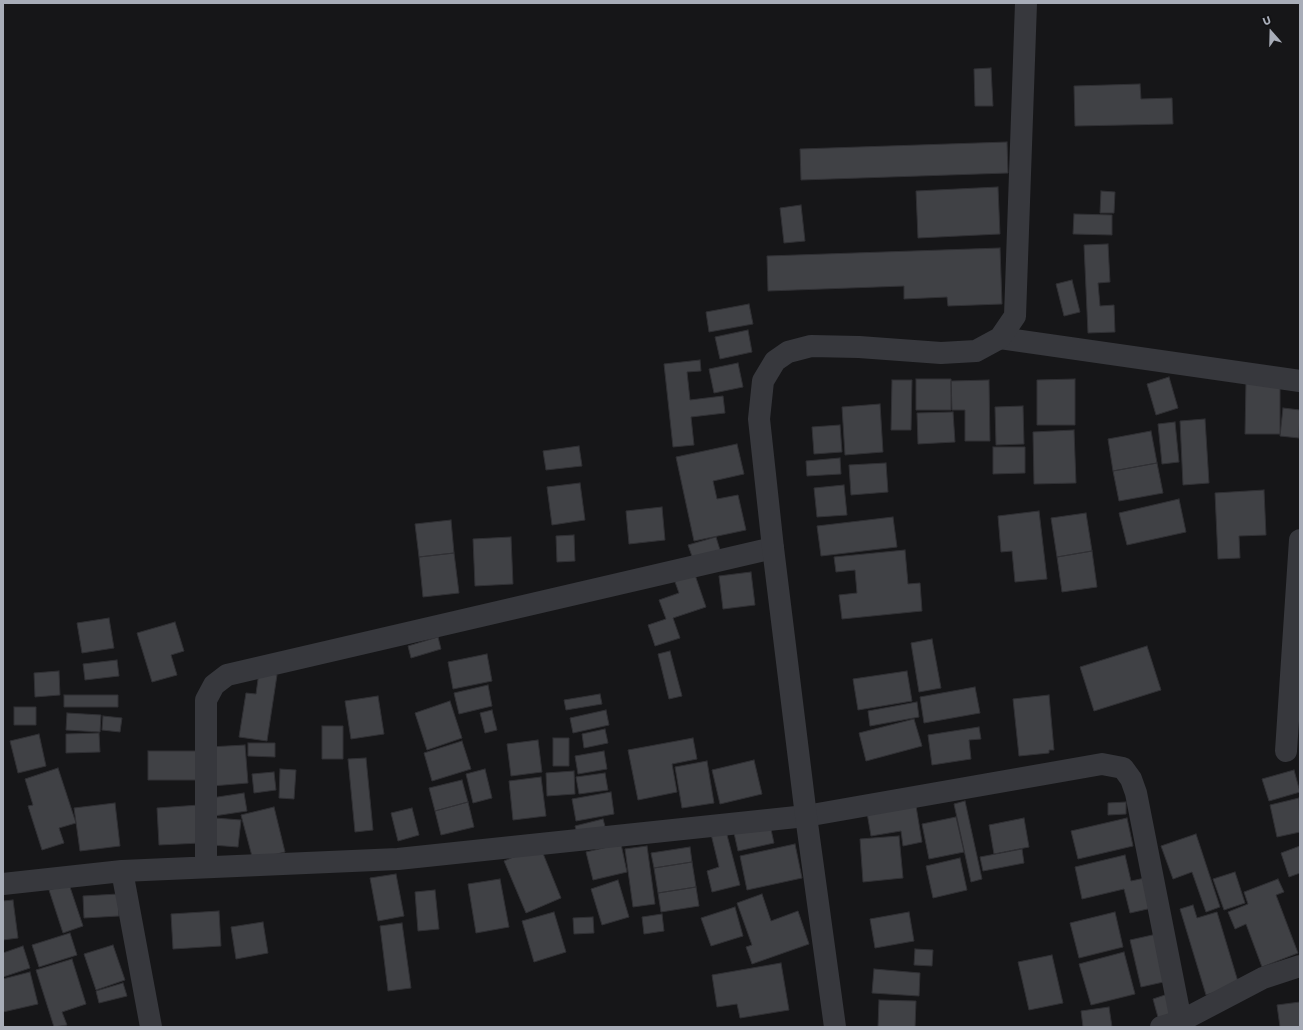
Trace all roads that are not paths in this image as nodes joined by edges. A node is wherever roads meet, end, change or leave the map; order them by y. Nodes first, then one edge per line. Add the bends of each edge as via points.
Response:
1 (1026, 3) edge
2 (1000, 338) junction
3 (1300, 381) edge
4 (1300, 540) edge
5 (772, 548) junction
6 (1286, 751) dead end
7 (806, 816) junction
8 (206, 867) junction
9 (122, 871) junction
10 (3, 884) edge
11 (1300, 966) edge
12 (1171, 1024) edge
13 (151, 1027) edge
14 (835, 1027) edge

1 - 2 street via 1015,316
2 - 3 street
2 - 5 street via 976,351 941,353 811,346 788,352 775,361 763,381 759,420
4 - 6 street
5 - 7 street
5 - 8 street via 227,675 214,685 206,700
7 - 8 street via 398,859
7 - 12 street via 1102,764 1123,768 1131,779 1136,793
7 - 14 street
8 - 9 street
9 - 10 street
9 - 13 street
11 - 12 street via 1263,978

